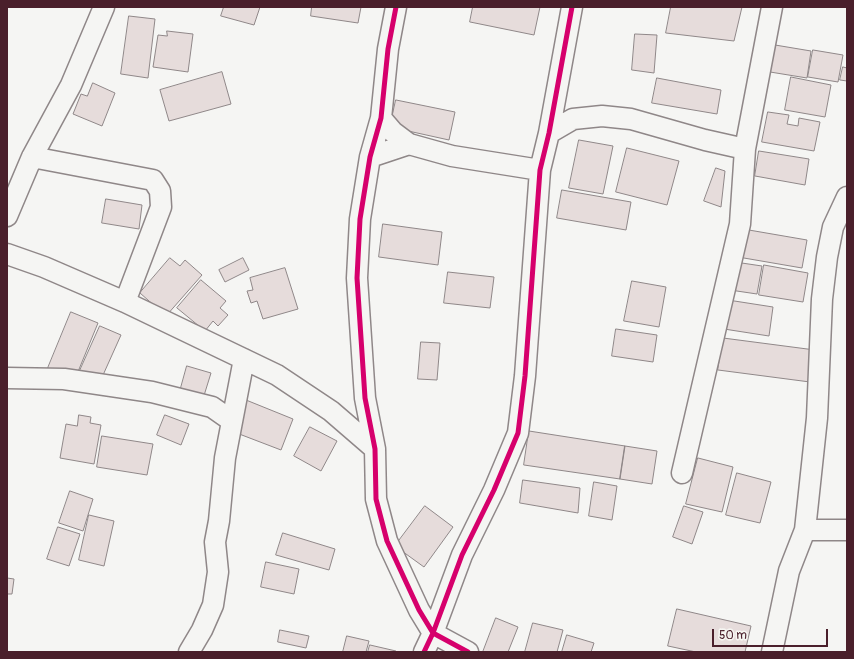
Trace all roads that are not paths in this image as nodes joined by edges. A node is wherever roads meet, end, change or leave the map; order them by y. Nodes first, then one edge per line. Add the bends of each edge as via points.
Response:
1 (104, 7) edge
2 (396, 7) edge
3 (572, 7) edge
4 (772, 7) edge
5 (381, 118) junction
6 (548, 133) junction
7 (409, 144) junction
8 (745, 149) junction
9 (32, 157) junction
10 (370, 157) junction
11 (540, 170) junction
12 (847, 197) edge
13 (7, 216) edge
14 (7, 254) edge
15 (125, 302) junction
16 (244, 359) junction
17 (7, 378) edge
18 (234, 412) junction
19 (375, 449) junction
20 (682, 473) dead end
21 (805, 530) junction
22 (847, 530) edge
23 (433, 633) junction
24 (189, 652) edge
25 (424, 652) edge
26 (468, 652) edge
27 (772, 652) edge

1 - 9 street via 71,85
2 - 5 street via 388,49
3 - 6 street
4 - 8 street
5 - 7 street via 393,132
5 - 10 street
6 - 8 street via 572,119 602,116 631,119
6 - 11 street
7 - 10 street
7 - 11 street via 452,156
8 - 20 street via 740,224
9 - 13 street
9 - 15 street via 153,180 160,191 161,207
10 - 19 street via 360,219 357,278 365,398
11 - 23 street via 527,354 518,433 462,555
12 - 21 street via 833,227 826,257 817,418
14 - 15 street
15 - 16 street
16 - 18 street
16 - 19 street via 277,375 331,411
17 - 18 street via 64,379 152,392
18 - 24 street via 225,458 215,542 218,572 213,605
19 - 23 street via 376,499 387,541 419,610
21 - 22 street
21 - 27 street via 789,571
23 - 25 street
23 - 26 street

